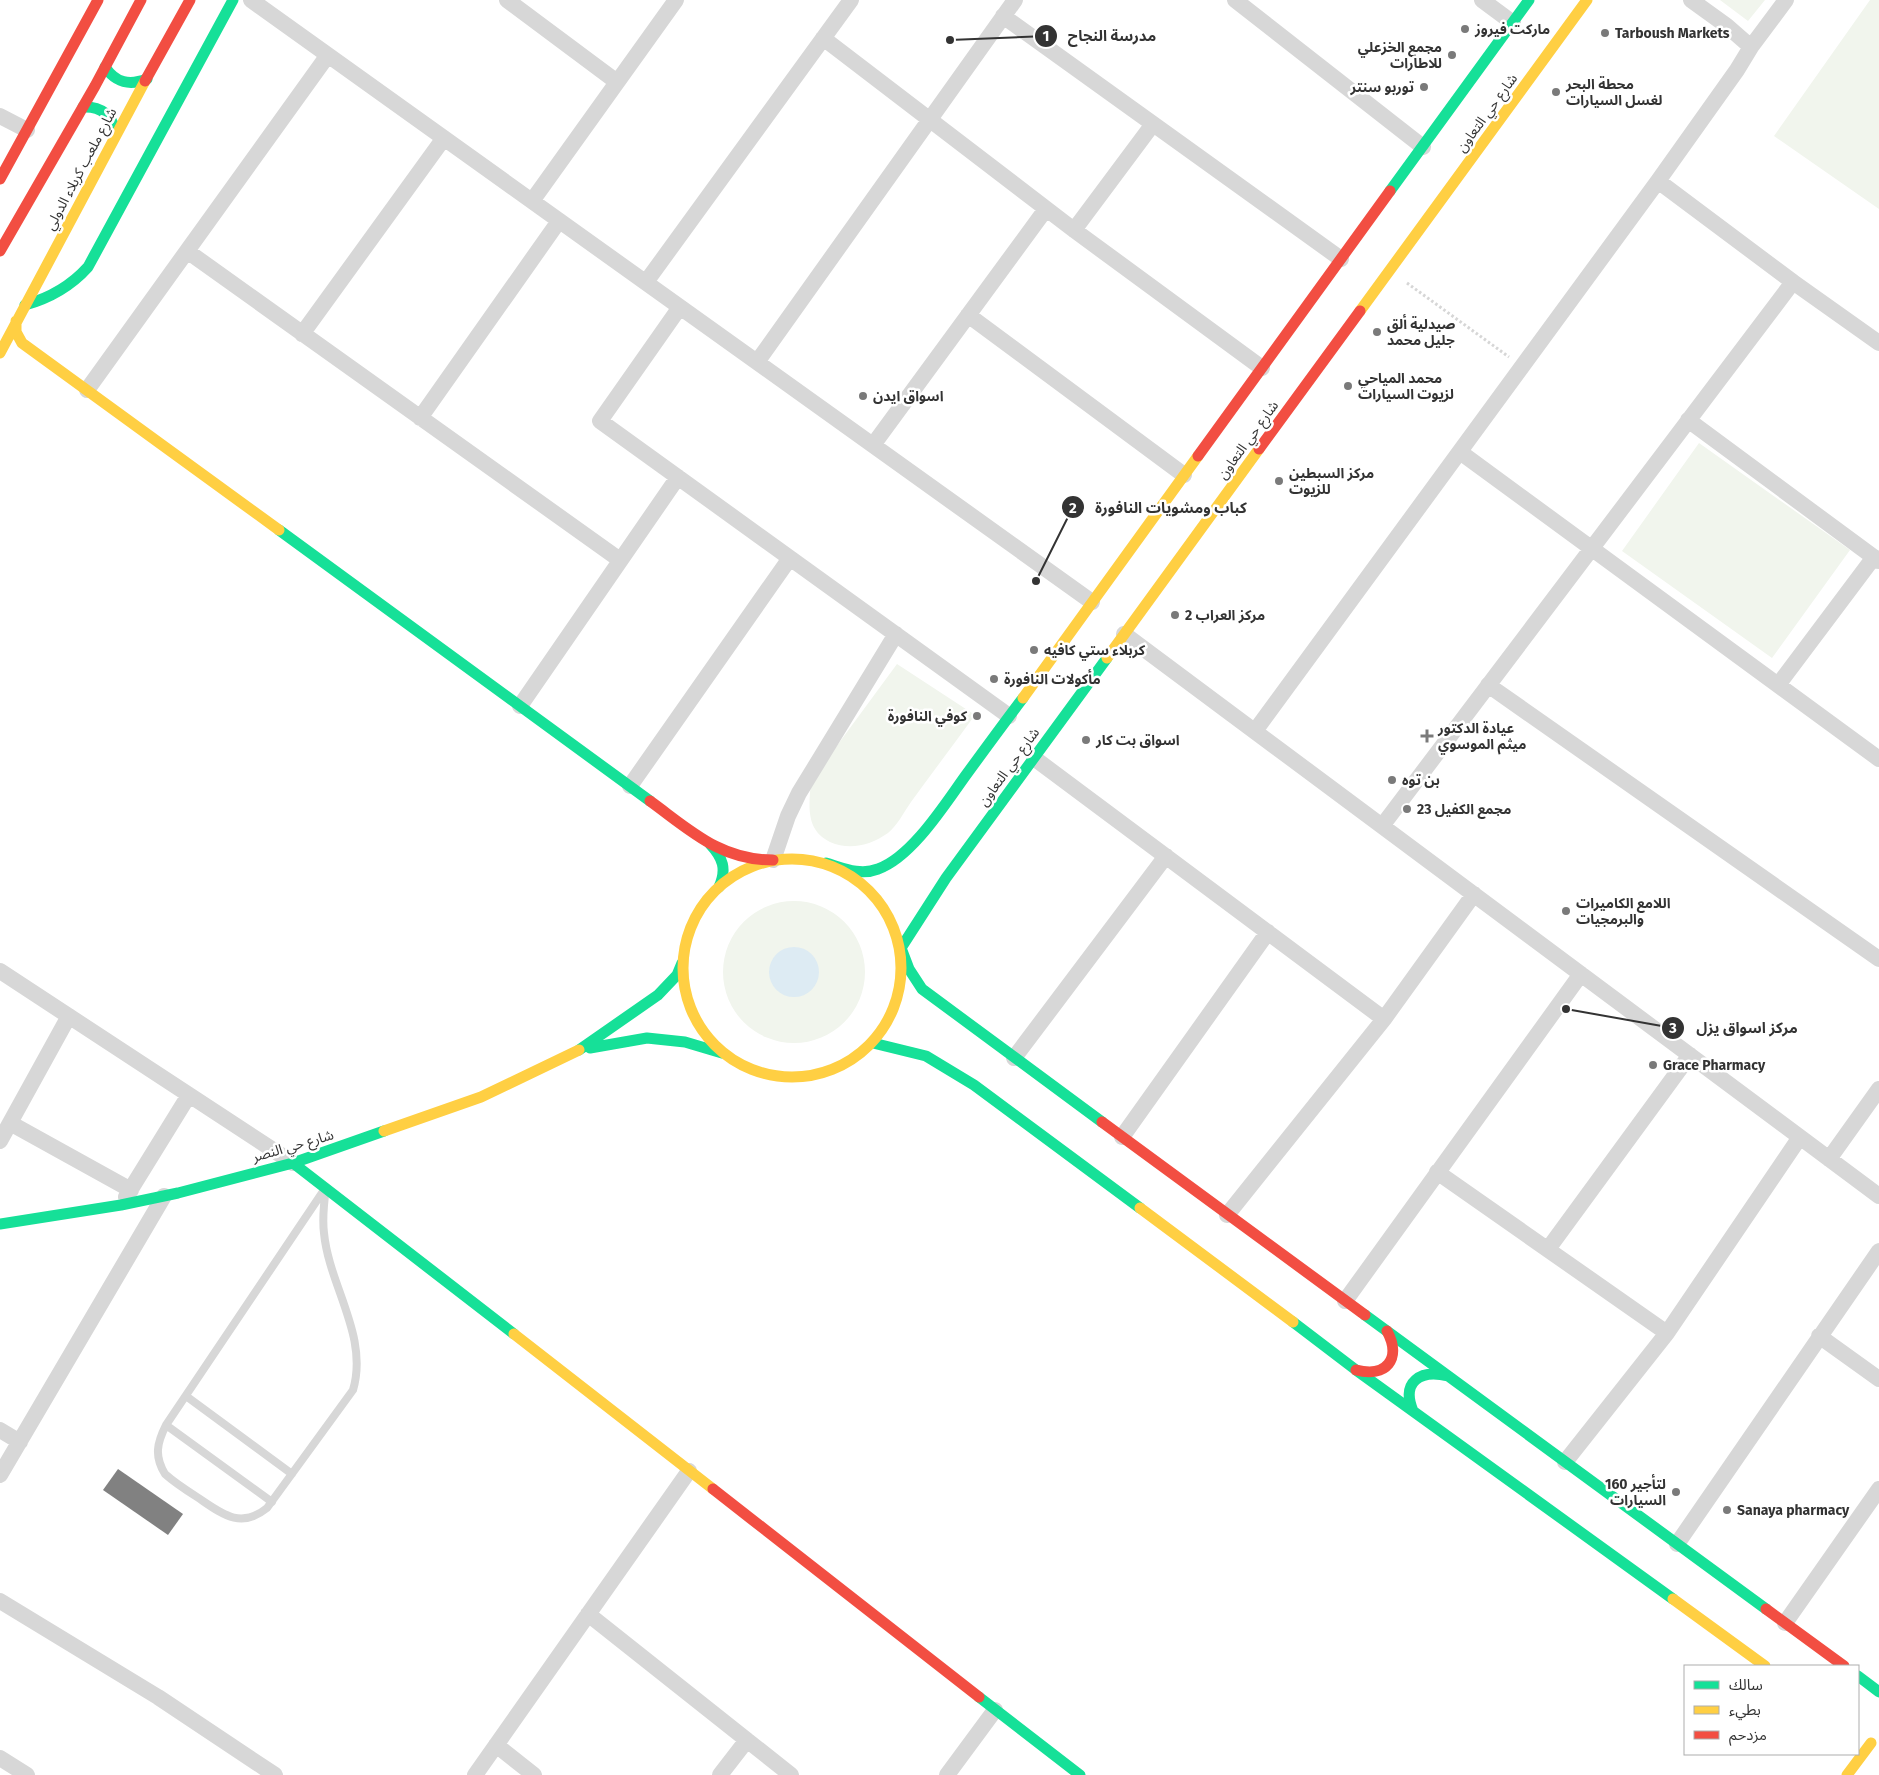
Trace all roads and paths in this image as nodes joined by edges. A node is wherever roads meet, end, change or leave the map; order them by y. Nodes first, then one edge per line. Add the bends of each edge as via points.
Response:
1 (98, 0) edge
2 (141, 0) edge
3 (190, 0) edge
4 (233, 0) edge
5 (251, 0) edge
6 (507, 0) edge
7 (676, 0) edge
8 (851, 0) edge
9 (1015, 0) edge
10 (1235, 0) edge
11 (1482, 0) edge
12 (1529, 0) edge
13 (1588, 0) edge
14 (1691, 0) edge
15 (1786, 0) edge
16 (1004, 16) junction
17 (1513, 23) junction
18 (823, 38) junction
19 (1751, 47) junction
20 (328, 55) junction
21 (105, 67) junction
22 (147, 79) junction
23 (617, 82) junction
24 (83, 107) junction
25 (0, 116) edge
26 (930, 120) junction
27 (1153, 124) junction
28 (27, 130) junction
29 (116, 133) junction
30 (444, 138) junction
31 (1423, 147) junction
32 (0, 179) edge
33 (1658, 181) junction
34 (532, 201) junction
35 (1046, 209) junction
36 (559, 220) junction
37 (1074, 230) junction
38 (0, 251) edge
39 (187, 251) junction
40 (1341, 259) junction
41 (1390, 270) junction
42 (646, 282) junction
43 (1792, 282) junction
44 (25, 305) junction
45 (680, 307) junction
46 (968, 315) junction
47 (16, 321) junction
48 (302, 334) junction
49 (1879, 343) edge
50 (0, 353) edge
51 (757, 362) junction
52 (1523, 367) junction
53 (1262, 368) junction
54 (87, 390) junction
55 (420, 418) junction
56 (1688, 420) junction
57 (873, 445) junction
58 (1460, 452) junction
59 (1184, 475) junction
60 (678, 476) junction
61 (1592, 548) junction
62 (790, 558) junction
63 (1876, 559) edge
64 (620, 560) junction
65 (1092, 602) junction
66 (896, 634) junction
67 (1124, 634) junction
68 (1488, 685) junction
69 (1778, 685) junction
70 (520, 706) junction
71 (1009, 716) junction
72 (1255, 731) junction
73 (1034, 758) junction
74 (1879, 759) edge
75 (630, 786) junction
76 (1382, 826) junction
77 (709, 843) junction
78 (1166, 856) junction
79 (774, 860) junction
80 (826, 863) junction
81 (719, 887) junction
82 (1474, 894) junction
83 (1268, 932) junction
84 (901, 948) junction
85 (1879, 959) edge
86 (682, 963) junction
87 (0, 971) edge
88 (1581, 974) junction
89 (69, 1016) junction
90 (1384, 1019) junction
91 (872, 1043) junction
92 (580, 1050) junction
93 (725, 1054) junction
94 (1690, 1055) junction
95 (1014, 1058) junction
96 (1879, 1088) edge
97 (189, 1095) junction
98 (10, 1123) junction
99 (1800, 1137) junction
100 (1122, 1138) junction
101 (0, 1141) edge
102 (1829, 1159) junction
103 (293, 1164) junction
104 (1437, 1172) junction
105 (326, 1187) junction
106 (131, 1190) junction
107 (164, 1196) junction
108 (1879, 1196) edge
109 (120, 1205) junction
110 (1228, 1215) junction
111 (0, 1224) edge
112 (1548, 1249) junction
113 (1879, 1251) edge
114 (1345, 1301) junction
115 (1387, 1331) junction
116 (1666, 1333) junction
117 (1820, 1336) junction
118 (1356, 1370) junction
119 (1448, 1376) junction
120 (1879, 1379) edge
121 (186, 1396) junction
122 (1413, 1411) junction
123 (166, 1425) junction
124 (0, 1430) edge
125 (20, 1442) junction
126 (1565, 1462) junction
127 (689, 1471) junction
128 (292, 1474) junction
129 (0, 1475) edge
130 (1879, 1489) edge
131 (272, 1502) junction
132 (1677, 1544) junction
133 (0, 1601) edge
134 (588, 1614) junction
135 (1785, 1623) junction
136 (1764, 1665) edge
137 (1843, 1665) edge
138 (1859, 1677) edge
139 (1879, 1692) edge
140 (995, 1710) junction
141 (747, 1740) junction
142 (1871, 1743) edge
143 (496, 1745) junction
144 (0, 1758) edge
145 (27, 1775) edge
146 (275, 1775) edge
147 (475, 1775) edge
148 (534, 1775) edge
149 (720, 1775) edge
150 (791, 1775) edge
151 (947, 1775) edge
152 (1080, 1775) edge
153 (1847, 1775) edge

1 - 28 main road
2 - 21 main road, شارع ملعب كربلاء الدولي
3 - 22 main road, شارع ملعب كربلاء الدولي
4 - 44 main road via 88,267 65,289
5 - 20 street
6 - 23 street
7 - 23 street
8 - 18 street
9 - 16 street
10 - 31 street
11 - 17 street
12 - 17 main road
13 - 41 main road, شارع حي التعاون
14 - 19 street
15 - 19 street
16 - 26 street
16 - 27 street
17 - 31 main road
18 - 26 street
18 - 42 street
19 - 33 street
20 - 30 street
20 - 39 street
21 - 22 main road via 109,74 123,83
21 - 24 main road, شارع ملعب كربلاء الدولي
22 - 29 main road, شارع ملعب كربلاء الدولي
23 - 34 street
24 - 29 main road via 91,106 106,112
24 - 38 main road, شارع ملعب كربلاء الدولي
25 - 28 street
26 - 35 street
26 - 51 street
27 - 37 street
27 - 40 street
28 - 32 main road
29 - 44 main road, شارع ملعب كربلاء الدولي
30 - 34 street
30 - 48 street
31 - 40 main road
33 - 43 street
33 - 52 street
34 - 36 street
35 - 37 street
35 - 46 street
36 - 42 street
36 - 55 street
37 - 53 street
39 - 48 street
39 - 54 street
40 - 53 main road
41 - 52 path
41 - 67 main road, شارع حي التعاون
42 - 45 street
43 - 49 street
43 - 56 street
44 - 47 main road, شارع ملعب كربلاء الدولي
45 - 51 street
45 - 60 street via 600,421
46 - 57 street
46 - 59 street
47 - 50 main road, شارع ملعب كربلاء الدولي
47 - 54 main road via 16,332 22,343
48 - 55 street
51 - 57 street
52 - 58 street
53 - 59 main road
54 - 70 main road
55 - 64 street
56 - 61 street
56 - 63 street
57 - 65 street
58 - 61 street
58 - 72 street
59 - 65 main road
60 - 62 street
60 - 64 street
61 - 68 street
61 - 69 street
62 - 66 street
62 - 75 street
63 - 69 street
64 - 70 street
65 - 71 main road
66 - 71 street
66 - 79 street via 799,793
67 - 72 street
67 - 73 main road, شارع حي التعاون
68 - 76 street
68 - 85 street
69 - 74 street
70 - 75 main road
71 - 80 main road via 936,817 903,853 868,872
72 - 76 street
73 - 78 street
73 - 84 main road, شارع حي التعاون via 946,878
75 - 77 main road
76 - 82 street
77 - 79 main road via 743,859
77 - 81 main road via 723,859 725,871
78 - 83 street
78 - 95 street
79 - 80 main road via 800,858
79 - 81 main road via 738,872
80 - 84 main road via 867,887 883,905
81 - 86 main road via 698,910 690,927
82 - 88 street
82 - 90 street
83 - 90 street
83 - 100 street
84 - 91 main road via 903,969 894,1009
84 - 95 main road via 908,969 922,989
86 - 92 main road via 677,974 658,995
86 - 93 main road via 685,989 693,1014 712,1043
87 - 89 street
88 - 94 street
88 - 104 street
89 - 97 street
89 - 98 street
90 - 110 street
91 - 93 main road via 852,1060 827,1072 801,1077 774,1076 748,1068
91 - 118 main road via 926,1056 974,1085
92 - 93 main road via 647,1038 685,1042
92 - 103 main road, شارع حي النصر via 481,1097
94 - 99 street
94 - 112 street
95 - 100 main road
96 - 102 street
97 - 103 street
97 - 106 street
98 - 101 street
98 - 106 street
99 - 102 street
99 - 116 street
100 - 110 main road
102 - 108 street
103 - 105 main road
103 - 107 main road, شارع حي النصر
104 - 112 street
104 - 114 street
105 - 121 lane
105 - 127 main road
105 - 128 lane via 324,1234 352,1327 358,1374 353,1390
106 - 109 street
107 - 109 main road, شارع حي النصر
107 - 125 street
109 - 111 main road, شارع حي النصر
110 - 114 main road
112 - 116 street
113 - 117 street
114 - 115 main road
115 - 118 main road via 1392,1337 1392,1360 1373,1374
115 - 119 main road
116 - 126 street
117 - 120 street
117 - 132 street
118 - 122 main road
119 - 122 main road via 1425,1373 1413,1382 1408,1396
119 - 126 main road
121 - 123 lane
121 - 128 lane
122 - 136 main road
123 - 131 lane
123 - 131 lane via 159,1438 157,1457 172,1480 224,1515 234,1518 253,1517
124 - 125 street
125 - 129 street
126 - 132 main road
127 - 134 street
127 - 140 main road
128 - 131 lane
130 - 135 street
132 - 135 main road
133 - 146 street via 158,1697
134 - 141 street
134 - 143 street
135 - 137 main road
138 - 139 main road
140 - 151 street
140 - 152 main road
141 - 149 street
141 - 150 street
142 - 153 main road
143 - 147 street
143 - 148 street
144 - 145 street

